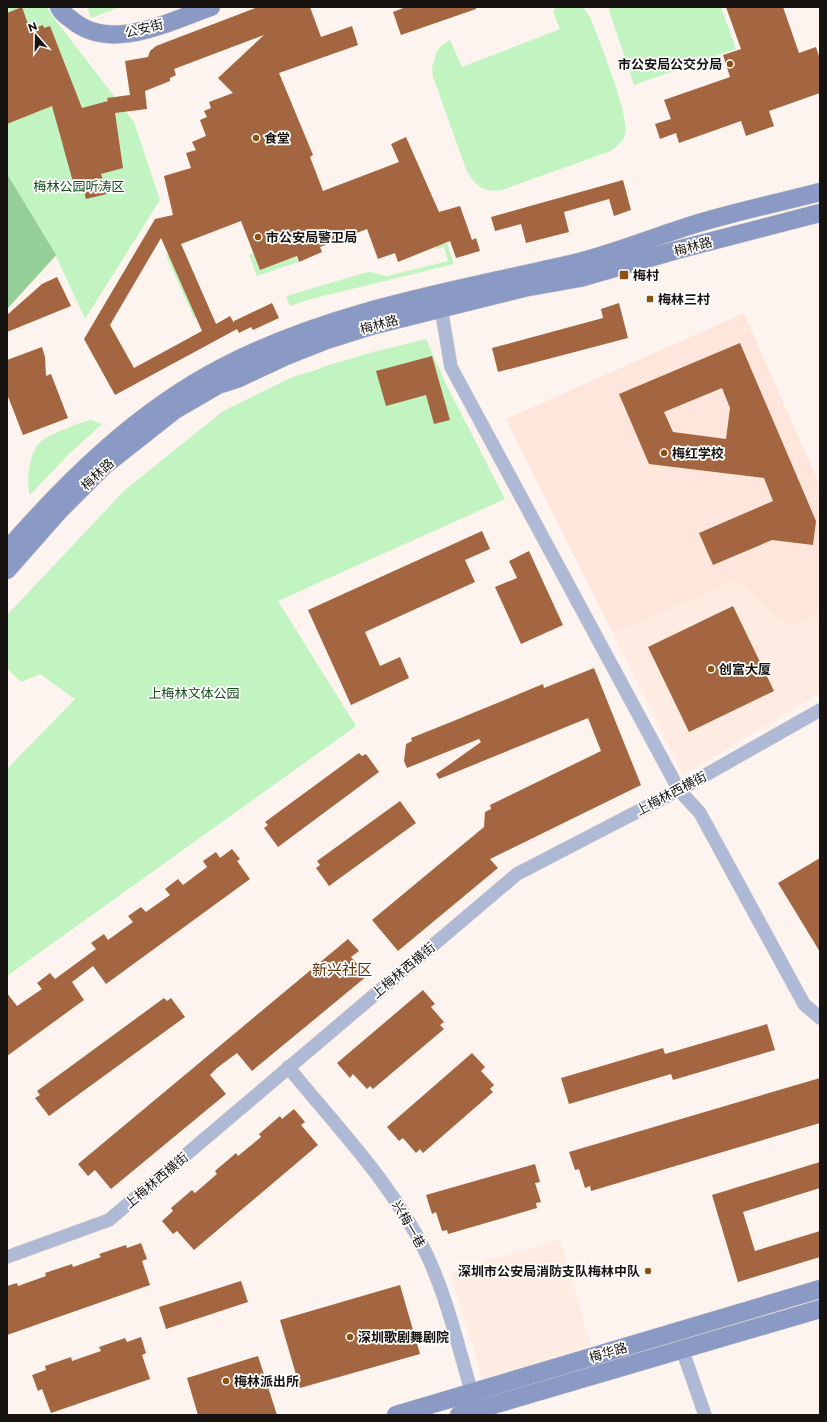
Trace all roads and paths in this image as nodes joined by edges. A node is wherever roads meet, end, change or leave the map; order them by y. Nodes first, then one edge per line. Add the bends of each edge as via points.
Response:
1 (59, 7) edge
2 (212, 7) edge
3 (820, 192) edge
4 (820, 213) edge
5 (440, 308) junction
6 (7, 550) edge
7 (7, 570) edge
8 (820, 710) edge
9 (679, 790) junction
10 (820, 1018) edge
11 (288, 1067) junction
12 (7, 1257) edge
13 (820, 1289) edge
14 (820, 1309) edge
15 (682, 1349) junction
16 (472, 1392) junction
17 (477, 1410) junction
18 (396, 1415) edge
19 (459, 1415) edge
20 (705, 1415) edge

1 - 2 main road, 公安街 via 76,24 92,33 115,34 138,32
3 - 6 main road, 梅林路 via 719,218 582,261 371,311 306,331 249,355 188,387 127,430 66,486
4 - 5 main road, 梅林路 via 580,278
5 - 7 main road, 梅林路 via 327,340 205,391 164,418 104,466 59,511
5 - 9 street via 451,367
8 - 9 street, 上梅林西横街
9 - 10 street via 700,813 804,1004
9 - 11 street, 上梅林西横街 via 517,874
11 - 12 street, 上梅林西横街 via 110,1220
11 - 16 street, 兴梅一巷 via 382,1181 414,1232 443,1297
13 - 16 main road, 梅华路
14 - 15 main road, 梅华路
15 - 17 main road, 梅华路
15 - 20 street
16 - 17 street, 兴梅一巷
16 - 18 main road, 梅华路
17 - 19 main road, 梅华路

